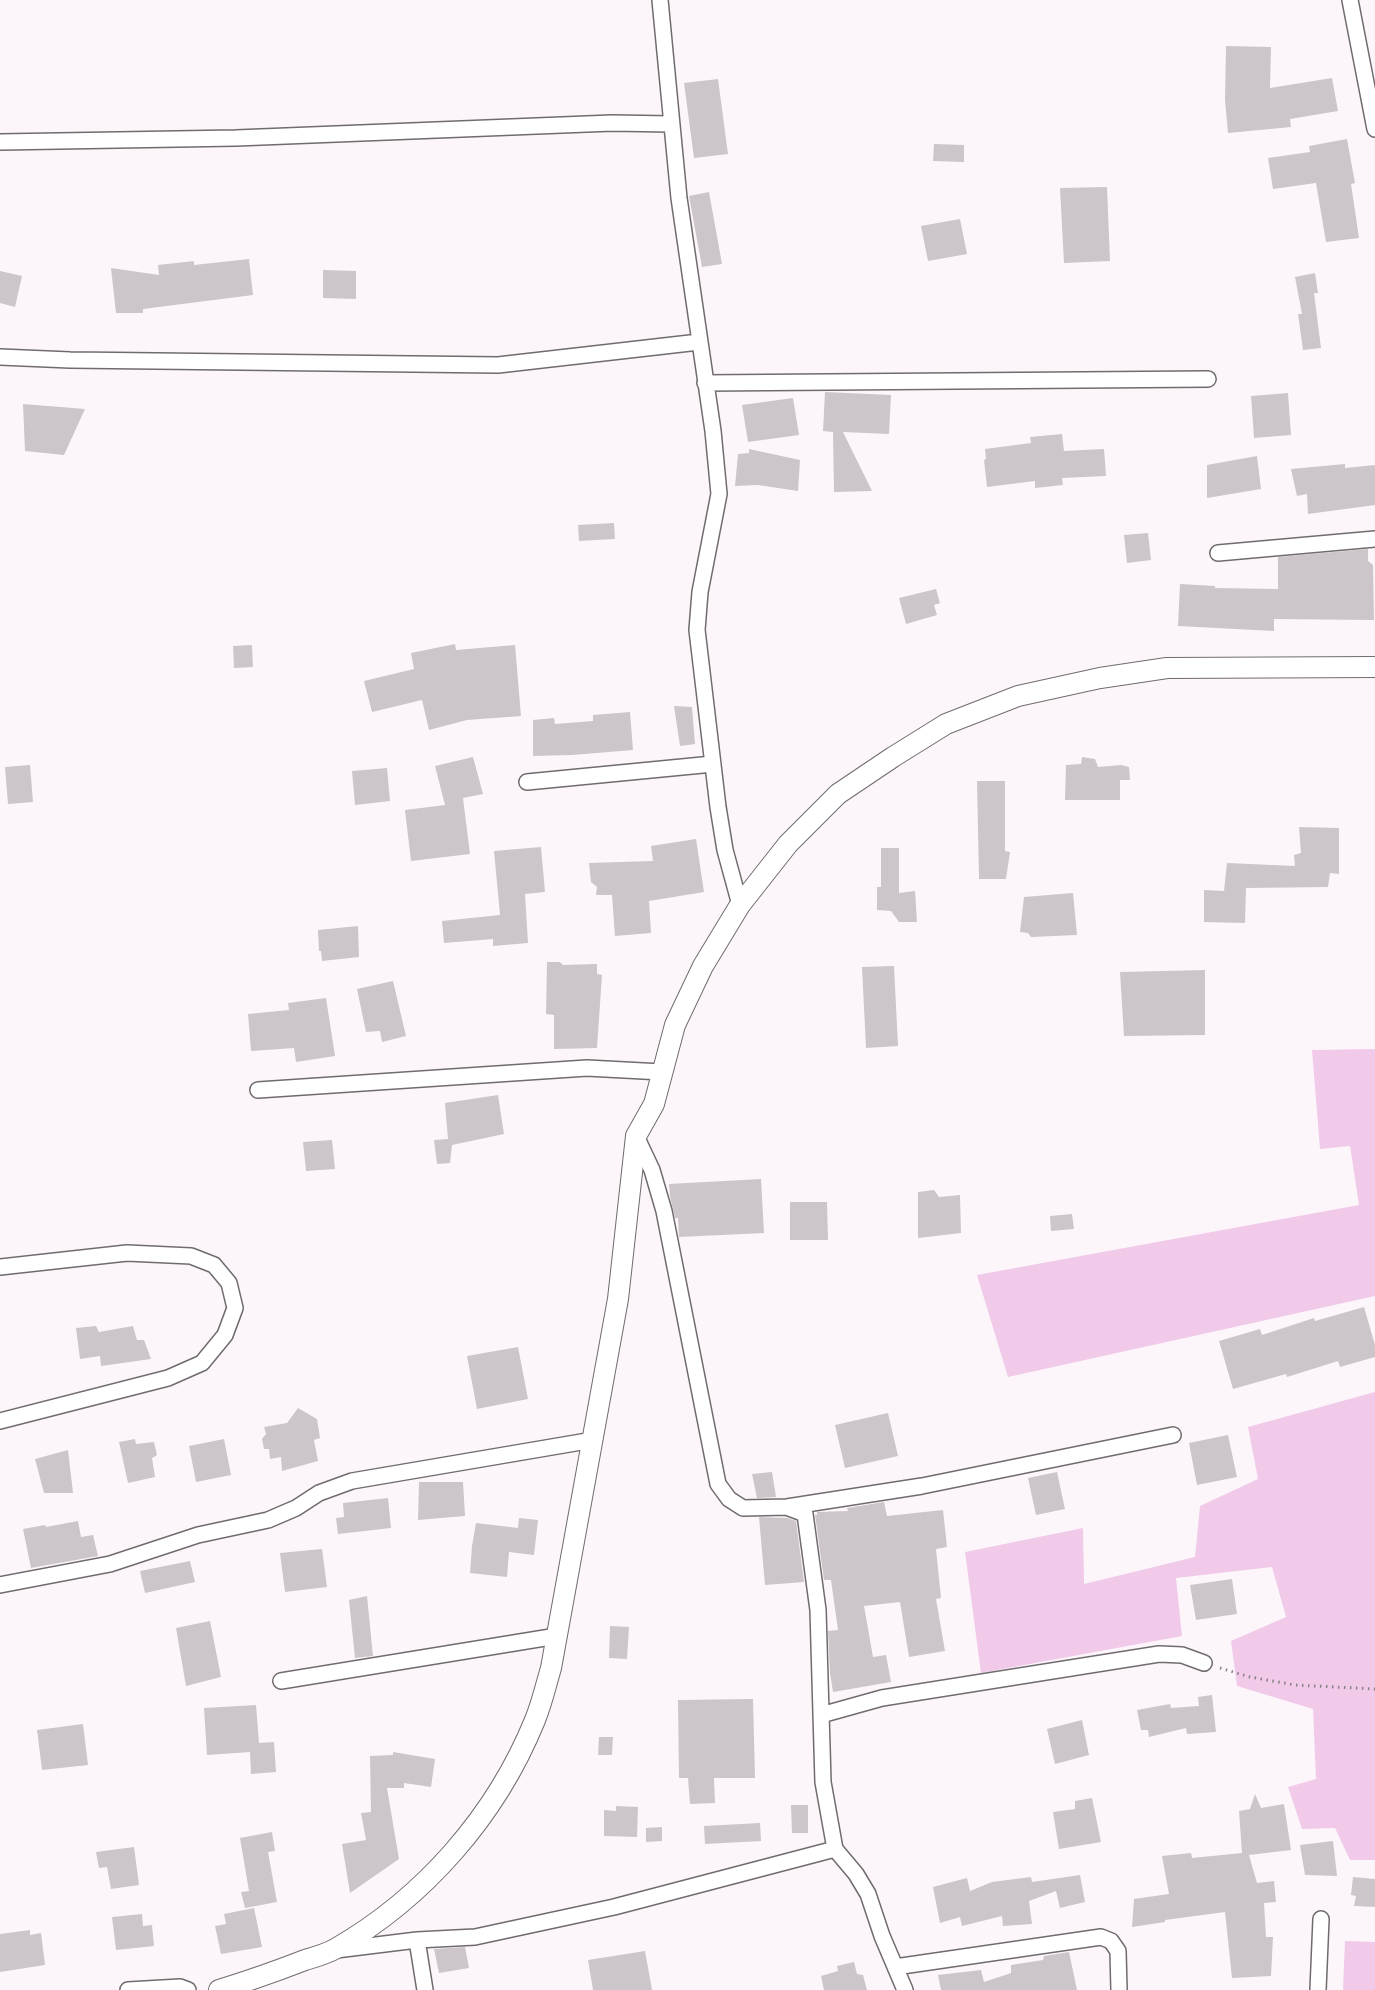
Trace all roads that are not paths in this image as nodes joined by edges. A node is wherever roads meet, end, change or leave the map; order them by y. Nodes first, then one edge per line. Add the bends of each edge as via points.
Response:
1 (660, 0) edge
2 (1350, 0) edge
3 (1370, 80) edge
4 (671, 124) junction
5 (1375, 129) edge
6 (0, 142) edge
7 (699, 342) junction
8 (0, 357) edge
9 (1208, 379) dead end
10 (705, 382) junction
11 (1375, 539) edge
12 (1218, 553) dead end
13 (1375, 668) edge
14 (713, 764) junction
15 (527, 782) dead end
16 (740, 905) junction
17 (662, 1072) junction
18 (258, 1090) dead end
19 (636, 1136) junction
20 (0, 1268) edge
21 (0, 1421) edge
22 (1173, 1435) dead end
23 (593, 1440) junction
24 (787, 1508) junction
25 (0, 1585) edge
26 (557, 1636) junction
27 (1204, 1663) road end
28 (281, 1681) dead end
29 (821, 1715) junction
30 (835, 1849) junction
31 (1321, 1919) dead end
32 (417, 1940) junction
33 (333, 1950) junction
34 (895, 1967) junction
35 (129, 1990) edge
36 (188, 1990) edge
37 (219, 1990) edge
38 (425, 1990) edge
39 (905, 1990) edge
40 (1119, 1990) edge
41 (1318, 1990) edge

1 - 4 street
2 - 3 street
3 - 5 street
4 - 6 street
4 - 7 street
7 - 8 street via 498,365
7 - 10 street
9 - 10 street
10 - 14 street via 719,494 700,592 697,630
11 - 12 street
13 - 16 main road via 1167,668 1018,696 946,724 838,794 788,844
14 - 15 street
14 - 16 street via 725,850
16 - 17 main road via 698,976 675,1026
17 - 18 street via 587,1068
17 - 19 main road via 654,1104
19 - 23 main road via 618,1299
19 - 24 street via 652,1170 664,1211 718,1484 729,1499 744,1508
20 - 21 street via 127,1253 191,1256 214,1264 229,1283 235,1308 225,1335 202,1363 168,1378
22 - 24 street via 922,1486
23 - 25 street via 352,1481 319,1493 268,1520 198,1535 110,1564
23 - 26 main road
24 - 29 street via 805,1514 818,1610
26 - 28 street
26 - 33 main road via 535,1719 514,1765 481,1817 456,1850 415,1891
27 - 29 street via 1182,1655 1159,1654 882,1698
29 - 30 street via 823,1782
30 - 32 street via 614,1907 475,1937
30 - 34 street via 868,1894
31 - 41 street
32 - 33 street
32 - 38 street
33 - 37 main road
34 - 39 street
34 - 40 street via 1101,1937 1111,1941 1118,1951
35 - 36 street

